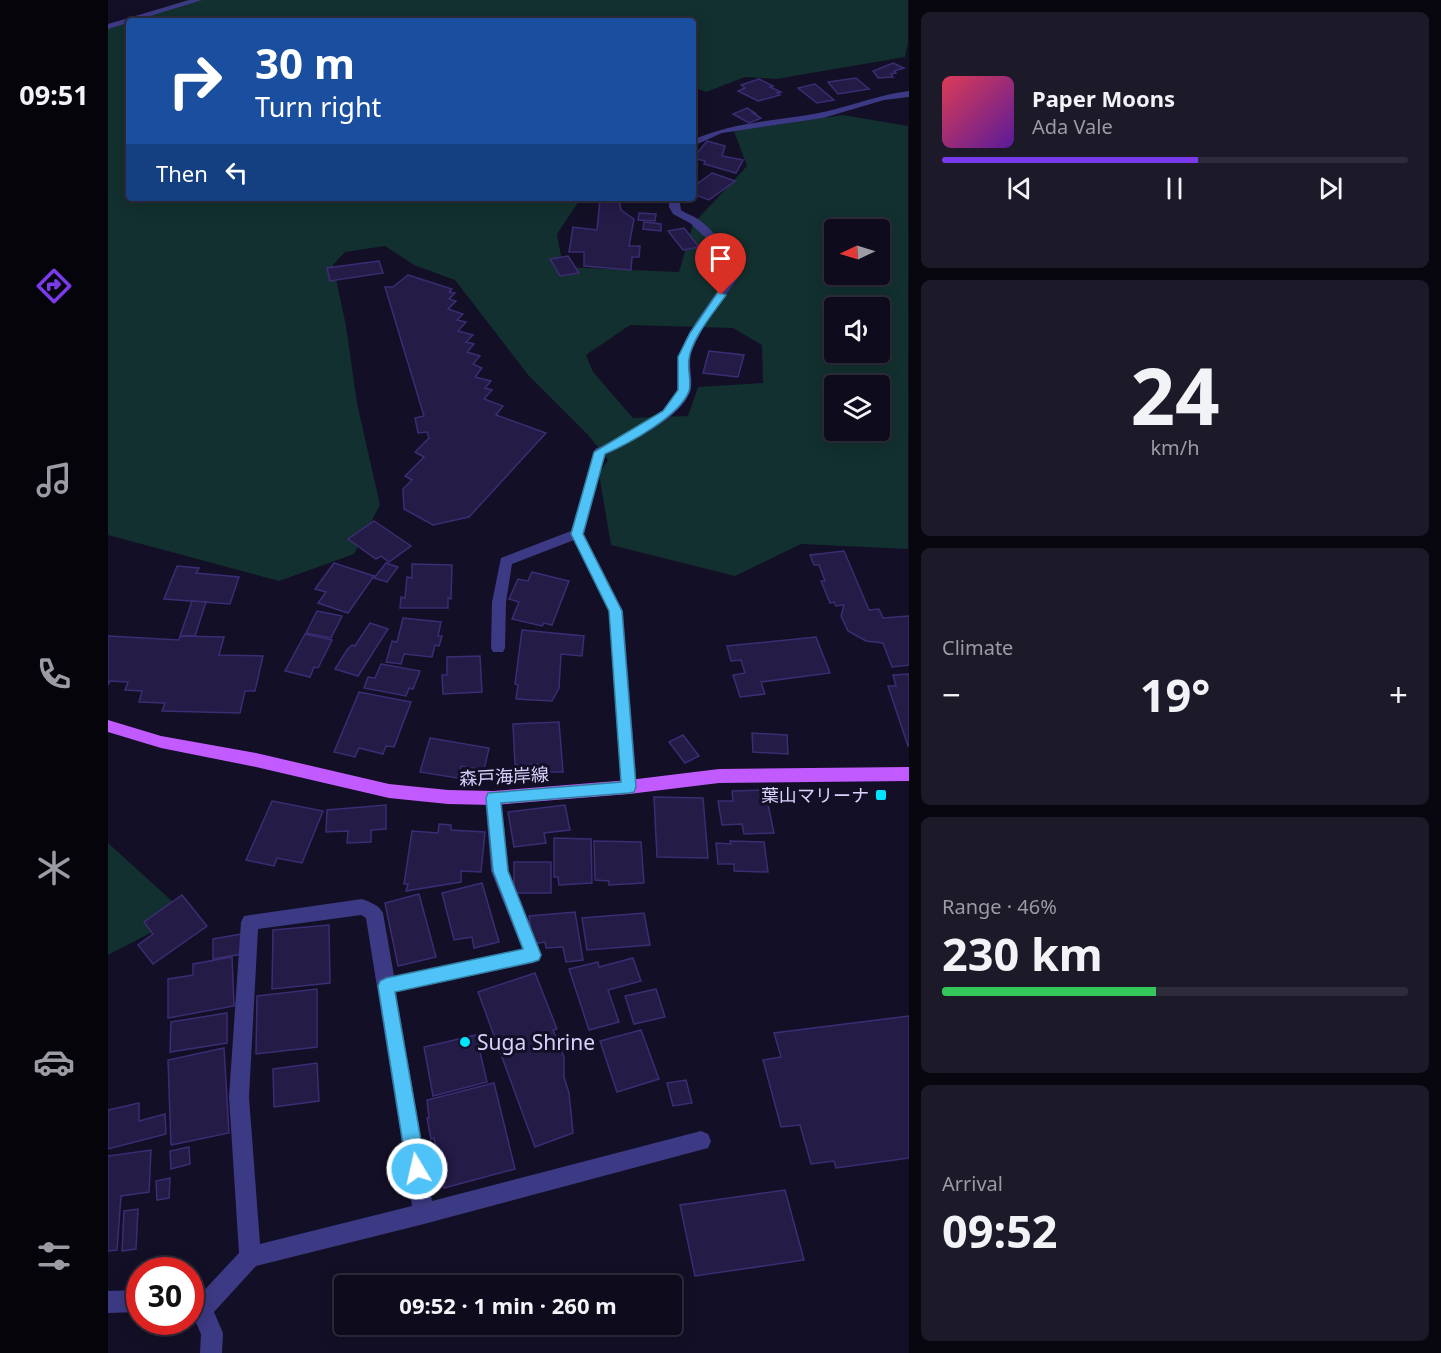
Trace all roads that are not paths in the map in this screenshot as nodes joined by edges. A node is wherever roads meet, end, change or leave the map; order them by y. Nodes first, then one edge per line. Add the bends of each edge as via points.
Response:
1 (198, 0) edge
2 (138, 18) edge
3 (126, 22) edge
4 (108, 27) edge
5 (909, 94) edge
6 (696, 142) edge
7 (674, 201) edge
8 (577, 534) junction
9 (498, 648) dead end
10 (108, 726) edge
11 (909, 774) edge
12 (629, 787) junction
13 (493, 798) junction
14 (386, 986) junction
15 (701, 1141) dead end
16 (424, 1214) junction
17 (250, 1257) junction
18 (204, 1300) edge
19 (126, 1301) edge
20 (108, 1302) edge
21 (204, 1320) edge
22 (211, 1353) edge

1 - 2 street
3 - 4 street
5 - 6 street via 873,99 823,115 720,131
7 - 8 street via 678,213 709,234 729,260 734,276 683,357 684,391 667,413 599,452
8 - 9 street via 506,561 499,602
8 - 12 street via 616,611
10 - 13 main road, 森戸海岸線 via 160,742 389,791
11 - 12 main road, 森戸海岸線 via 719,776
12 - 13 main road, 森戸海岸線
13 - 14 street via 501,871 533,955
14 - 16 street
14 - 17 street via 374,913 362,907 250,922 239,1097
15 - 16 street
16 - 17 street
17 - 18 street
19 - 20 street
21 - 22 street via 212,1333

